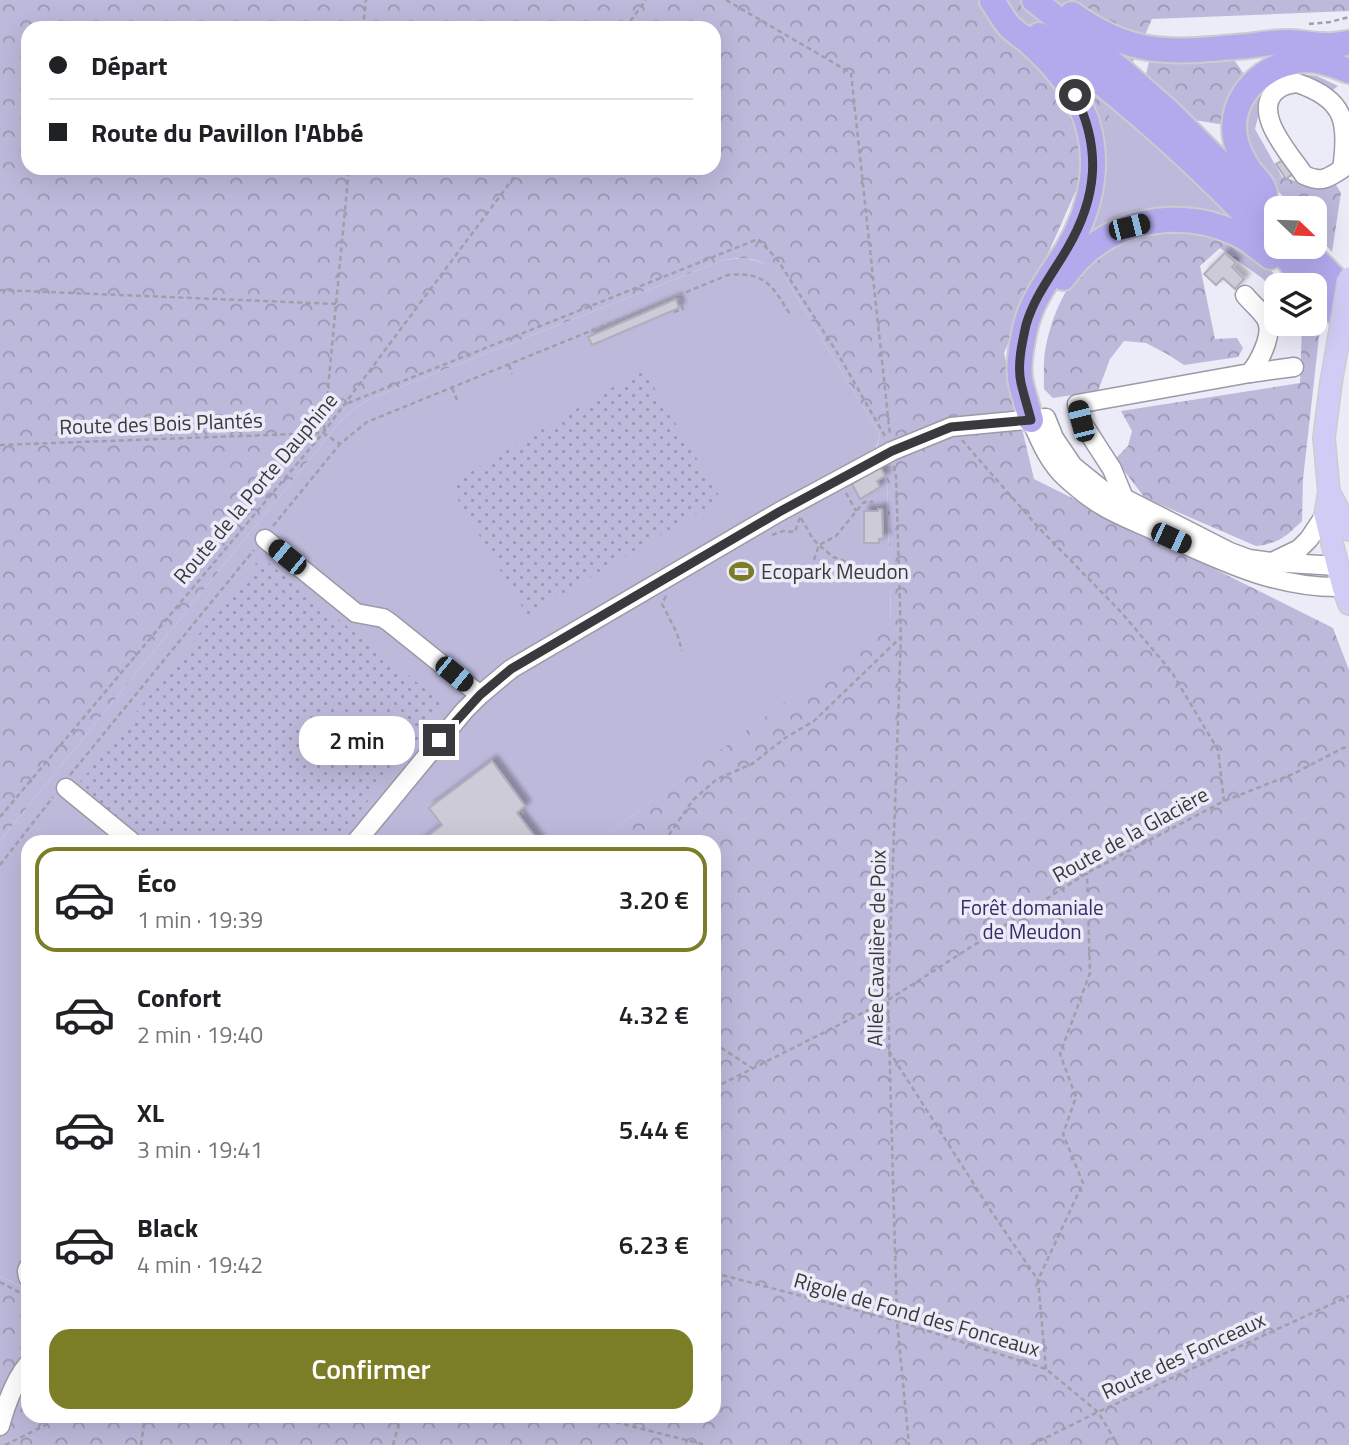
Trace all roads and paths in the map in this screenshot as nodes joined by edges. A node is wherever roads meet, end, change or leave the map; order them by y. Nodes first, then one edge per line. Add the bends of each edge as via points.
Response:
1 (366, 0) edge
2 (646, 0) edge
3 (726, 0) edge
4 (991, 0) edge
5 (1034, 0) edge
6 (1053, 0) edge
7 (1349, 17) edge
8 (364, 21) edge
9 (630, 21) edge
10 (1310, 24) dead end
11 (1349, 28) edge
12 (1290, 42) junction
13 (1349, 44) edge
14 (1349, 71) edge
15 (1343, 101) edge
16 (1345, 171) edge
17 (348, 175) edge
18 (516, 175) edge
19 (1266, 196) edge
20 (1264, 207) edge
21 (1288, 273) edge
22 (1303, 273) edge
23 (1349, 278) edge
24 (0, 290) edge
25 (678, 295) junction
26 (1245, 295) dead end
27 (1327, 298) edge
28 (336, 304) junction
29 (674, 312) dead end
30 (792, 316) dead end
31 (1349, 326) edge
32 (509, 365) junction
33 (1294, 367) dead end
34 (1250, 373) junction
35 (512, 374) dead end
36 (452, 388) junction
37 (457, 400) dead end
38 (345, 404) junction
39 (1039, 419) junction
40 (951, 427) junction
41 (323, 433) junction
42 (340, 444) junction
43 (0, 445) edge
44 (892, 451) junction
45 (1329, 492) junction
46 (847, 495) dead end
47 (1124, 498) junction
48 (873, 502) dead end
49 (856, 511) junction
50 (1325, 515) junction
51 (1349, 530) edge
52 (773, 535) dead end
53 (264, 539) junction
54 (820, 545) junction
55 (814, 560) dead end
56 (1271, 562) junction
57 (859, 566) dead end
58 (1343, 566) edge
59 (1347, 593) edge
60 (666, 596) dead end
61 (901, 637) junction
62 (682, 651) dead end
63 (480, 695) junction
64 (1349, 747) edge
65 (64, 786) junction
66 (1224, 801) junction
67 (521, 810) dead end
68 (525, 816) dead end
69 (0, 817) edge
70 (24, 835) edge
71 (124, 835) edge
72 (361, 835) edge
73 (669, 835) edge
74 (21, 839) edge
75 (0, 865) edge
76 (1087, 873) junction
77 (888, 1000) junction
78 (721, 1048) edge
79 (889, 1051) junction
80 (752, 1069) junction
81 (721, 1084) edge
82 (721, 1275) edge
83 (1038, 1280) junction
84 (0, 1282) edge
85 (21, 1293) edge
86 (1349, 1296) edge
87 (897, 1321) junction
88 (1046, 1369) junction
89 (21, 1372) edge
90 (1098, 1412) junction
91 (50, 1423) edge
92 (144, 1423) edge
93 (399, 1423) edge
94 (619, 1423) edge
95 (0, 1426) edge
96 (5, 1445) edge
97 (141, 1445) edge
98 (393, 1445) edge
99 (706, 1445) edge
100 (909, 1445) edge
101 (1031, 1445) edge
102 (1118, 1445) edge

1 - 8 path
2 - 9 path
3 - 44 path, Allée Cavalière de Poix via 851,73
4 - 22 highway via 1071,58 1160,133
4 - 39 highway via 1009,26 1060,74 1075,95 1093,148 1086,209 1037,299 1022,346 1020,379
5 - 20 highway via 1169,112
6 - 12 highway via 1110,37 1153,50
7 - 10 path
11 - 12 highway
12 - 13 highway
14 - 19 highway via 1311,60 1284,64 1255,81 1242,98 1235,139
15 - 16 street
15 - 16 street via 1297,83 1280,88 1267,109 1270,125 1304,175 1327,179
17 - 28 path
18 - 38 path, Route de la Porte Dauphine
21 - 39 highway via 1249,240 1217,226 1157,221 1114,233 1077,261 1044,312 1035,355
23 - 45 main road, bridge via 1324,438
24 - 28 path
25 - 29 path via 683,309
25 - 30 path via 728,275 752,275 766,281
25 - 32 path
26 - 34 street via 1267,320 1269,333
27 - 31 highway
28 - 41 path
32 - 35 path
32 - 36 path
33 - 34 street
34 - 47 street via 1077,404 1081,421 1112,469
36 - 37 path
36 - 42 path via 367,422
38 - 41 path, Route de la Porte Dauphine
38 - 44 path via 758,239 777,259 838,354
39 - 40 street
39 - 47 street via 1073,466 1104,491
39 - 59 street via 1040,440 1058,469 1101,505 1260,575
40 - 44 street
40 - 66 path via 1171,671 1218,750
41 - 42 path
41 - 43 path, Route des Bois Plantés
41 - 69 path, Route de la Porte Dauphine
42 - 53 path
44 - 61 path, Allée Cavalière de Poix
44 - 63 street via 528,659
45 - 50 main road
45 - 51 main road
46 - 49 path
47 - 56 street via 1230,552
48 - 49 path via 863,503
49 - 54 path via 836,536
50 - 56 street via 1299,549
50 - 58 main road
52 - 54 path via 795,532 800,517
53 - 63 street via 356,613 383,618
53 - 65 path
54 - 55 path
54 - 57 path via 833,557
56 - 58 street
58 - 59 main road
60 - 62 path via 662,604
61 - 73 path via 814,722 701,793
61 - 77 path, Allée Cavalière de Poix
63 - 72 street
64 - 66 path, Route de la Glacière
65 - 70 path
65 - 71 street
66 - 76 path, Route de la Glacière
67 - 68 path
74 - 75 path
76 - 77 path, Route de la Glacière
76 - 83 path via 1090,973 1060,1054 1076,1097 1063,1134 1083,1184
77 - 79 path, Allée Cavalière de Poix
77 - 80 path, Route de la Glacière
78 - 80 path
79 - 83 path
79 - 87 path, Allée Cavalière de Poix
80 - 81 path, Route de la Glacière
82 - 87 path, Rigole de Fond des Fonceaux
83 - 88 path
84 - 85 path
86 - 90 path, Route des Fonceaux
87 - 88 path, Rigole de Fond des Fonceaux
87 - 100 path, Allée Cavalière de Poix
88 - 90 path, Rigole de Fond des Fonceaux
89 - 95 street
90 - 101 path, Route des Fonceaux
90 - 102 path, Rigole de Fond des Fonceaux
91 - 96 path
92 - 97 path
93 - 98 path
94 - 99 path

